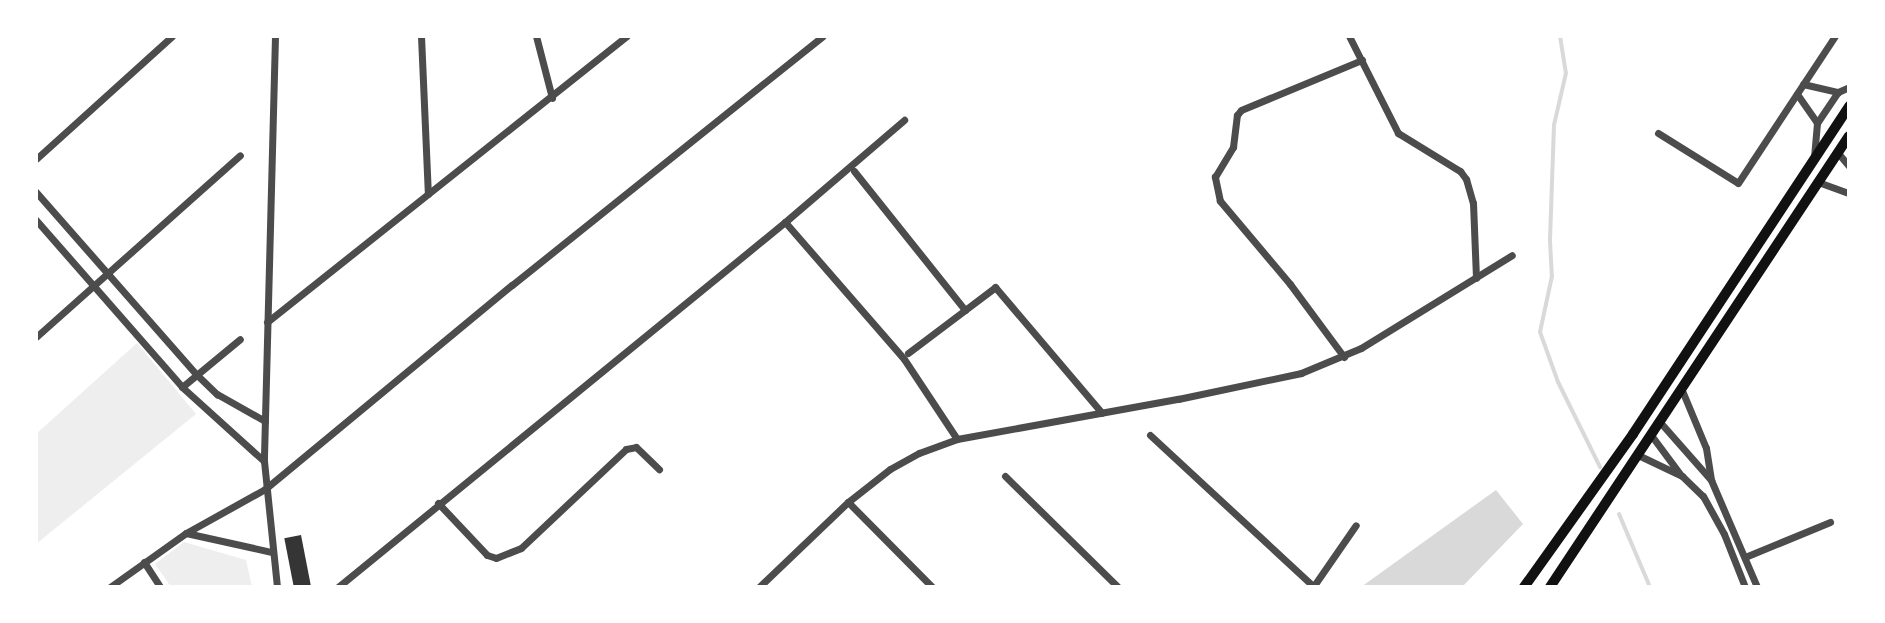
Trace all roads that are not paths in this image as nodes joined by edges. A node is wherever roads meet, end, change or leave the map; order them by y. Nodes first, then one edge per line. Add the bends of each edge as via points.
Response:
1 (172, 36) edge
2 (275, 36) edge
3 (421, 36) edge
4 (536, 36) edge
5 (627, 36) edge
6 (823, 36) edge
7 (1349, 36) edge
8 (1835, 36) edge
9 (1362, 60) junction
10 (1803, 84) junction
11 (1849, 87) edge
12 (1838, 92) junction
13 (1797, 94) junction
14 (552, 98) junction
15 (1849, 106) edge
16 (904, 120) dead end
17 (1817, 123) junction
18 (1658, 133) dead end
19 (1849, 136) edge
20 (1838, 153) junction
21 (240, 155) dead end
22 (1814, 158) junction
23 (36, 159) edge
24 (1849, 166) edge
25 (854, 171) dead end
26 (1818, 182) junction
27 (36, 192) edge
28 (1849, 193) edge
29 (428, 194) junction
30 (36, 220) edge
31 (785, 222) junction
32 (1512, 255) dead end
33 (108, 272) junction
34 (1476, 278) junction
35 (94, 285) junction
36 (965, 310) junction
37 (267, 322) junction
38 (36, 337) edge
39 (240, 339) dead end
40 (908, 353) dead end
41 (1344, 357) junction
42 (197, 375) junction
43 (182, 387) junction
44 (1681, 388) junction
45 (1102, 413) junction
46 (265, 421) junction
47 (1659, 421) junction
48 (1150, 435) dead end
49 (1651, 435) junction
50 (957, 439) junction
51 (1638, 455) junction
52 (264, 461) junction
53 (659, 469) dead end
54 (1005, 476) dead end
55 (1682, 476) junction
56 (1711, 480) junction
57 (265, 489) junction
58 (848, 502) junction
59 (438, 503) junction
60 (1830, 522) dead end
61 (1356, 525) dead end
62 (186, 533) junction
63 (272, 552) junction
64 (1745, 557) junction
65 (144, 562) junction
66 (110, 587) edge
67 (160, 587) edge
68 (277, 587) edge
69 (338, 587) edge
70 (759, 587) edge
71 (932, 587) edge
72 (1118, 587) edge
73 (1314, 587) edge
74 (1524, 587) edge
75 (1550, 587) edge
76 (1745, 587) edge
77 (1757, 587) edge

1 - 23 street
2 - 37 street
3 - 29 street
4 - 14 street
5 - 14 street
6 - 57 street
7 - 9 street
8 - 10 street
9 - 34 street via 1398,133 1466,179 1473,203
9 - 41 street via 1241,110 1233,147 1215,177 1226,211
10 - 12 street
10 - 13 street
11 - 12 street
12 - 17 street
13 - 17 street
13 - 18 street via 1738,183
14 - 29 street
15 - 22 main road
16 - 31 street
17 - 22 street
19 - 20 main road
20 - 24 street
20 - 26 main road
21 - 33 street
22 - 74 main road
25 - 36 street
26 - 28 street
26 - 44 main road
27 - 33 street
29 - 37 street
30 - 35 street
31 - 50 street via 904,359
31 - 59 street
32 - 34 street
33 - 35 street
33 - 42 street
34 - 41 street
35 - 38 street
35 - 43 street
36 - 40 street
36 - 45 street via 995,287
37 - 46 street
39 - 42 street
41 - 45 street via 1259,383
42 - 43 street
42 - 46 street via 217,394
43 - 52 street
44 - 47 main road
44 - 56 street via 1706,448
45 - 50 street
46 - 52 street
47 - 49 main road
47 - 56 street
48 - 73 street
49 - 51 main road
49 - 55 street
50 - 58 street via 890,469
51 - 55 street
51 - 75 main road
52 - 57 street
53 - 59 street via 631,447 521,548 496,558 487,555
54 - 72 street
55 - 76 street via 1714,513
56 - 64 street
57 - 62 street
57 - 63 street
58 - 70 street
58 - 71 street
59 - 69 street
60 - 64 street
61 - 73 street
62 - 63 street
62 - 65 street
63 - 68 street
64 - 77 street
65 - 66 street
65 - 67 street

